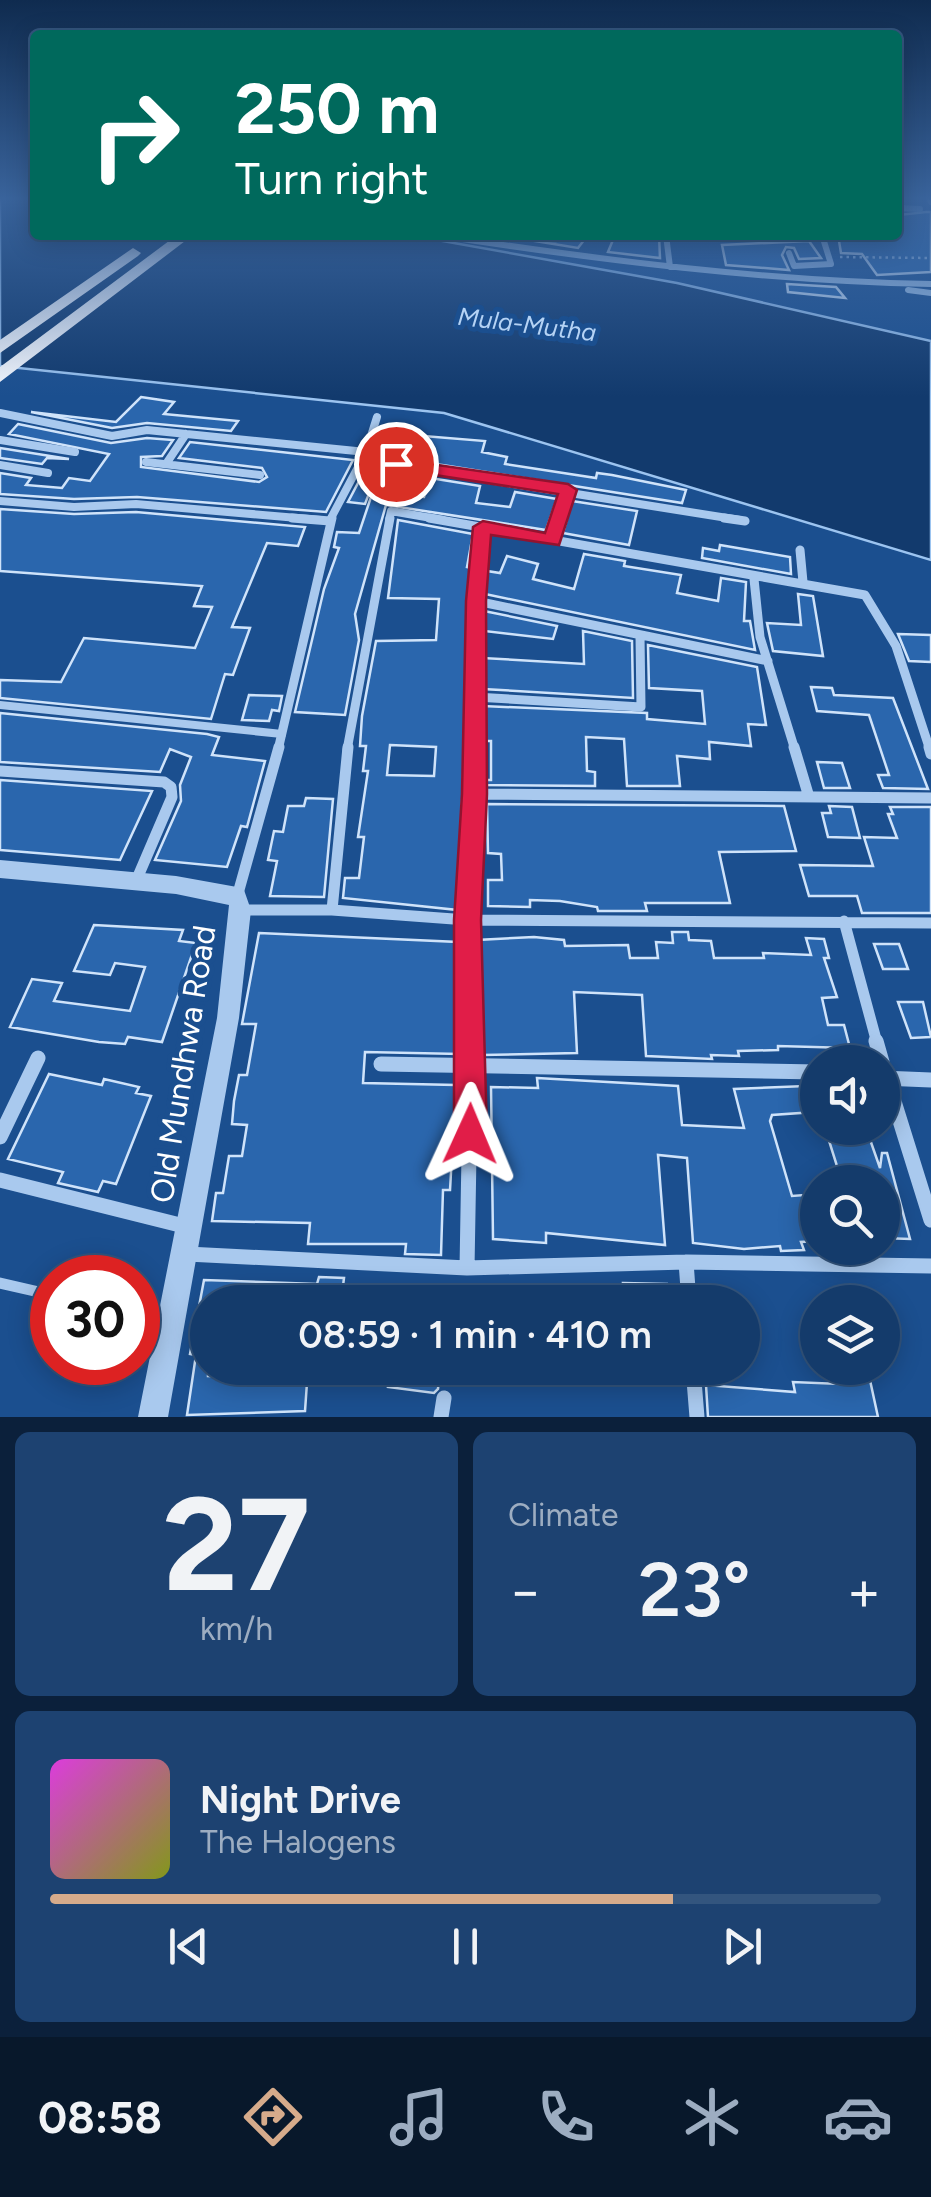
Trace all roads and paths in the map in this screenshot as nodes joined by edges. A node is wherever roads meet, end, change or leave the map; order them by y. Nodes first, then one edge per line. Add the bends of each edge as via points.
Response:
1 (106, 264) edge
2 (117, 264) edge
3 (133, 264) edge
4 (148, 264) edge
5 (650, 264) edge
6 (827, 264) edge
7 (794, 266) joint
8 (670, 267) joint
9 (796, 276) junction
10 (867, 284) junction
11 (931, 284) edge
12 (931, 293) edge
13 (0, 340) edge
14 (0, 348) edge
15 (0, 361) edge
16 (0, 376) edge
17 (0, 414) edge
18 (377, 417) dead end
19 (186, 434) junction
20 (0, 440) edge
21 (75, 452) dead end
22 (364, 456) junction
23 (146, 462) dead end
24 (166, 464) junction
25 (0, 466) edge
26 (48, 473) dead end
27 (260, 474) dead end
28 (568, 490) junction
29 (0, 501) edge
30 (745, 520) dead end
31 (330, 522) junction
32 (483, 527) junction
33 (552, 540) junction
34 (800, 550) dead end
35 (754, 579) junction
36 (802, 582) junction
37 (476, 601) junction
38 (640, 636) junction
39 (768, 661) junction
40 (475, 697) junction
41 (0, 705) edge
42 (282, 734) junction
43 (931, 754) edge
44 (0, 771) edge
45 (474, 794) junction
46 (809, 797) junction
47 (931, 798) edge
48 (0, 869) edge
49 (136, 881) junction
50 (239, 904) junction
51 (332, 910) junction
52 (467, 920) junction
53 (844, 922) junction
54 (931, 923) edge
55 (877, 1045) edge
56 (38, 1058) dead end
57 (381, 1064) dead end
58 (472, 1067) junction
59 (800, 1072) edge
60 (900, 1073) edge
61 (931, 1080) edge
62 (900, 1121) edge
63 (0, 1137) edge
64 (0, 1180) edge
65 (931, 1220) edge
66 (189, 1228) junction
67 (184, 1254) junction
68 (686, 1262) junction
69 (931, 1266) edge
70 (467, 1268) junction
71 (0, 1282) edge
72 (688, 1285) edge
73 (30, 1290) edge
74 (160, 1321) edge
75 (171, 1324) junction
76 (694, 1385) edge
77 (153, 1417) edge
78 (696, 1417) edge

1 - 13 highway
2 - 14 highway
3 - 15 highway
4 - 16 highway
5 - 8 street
6 - 7 street
7 - 9 street
8 - 9 street
9 - 10 street
10 - 11 street
10 - 12 street
17 - 19 street via 116,436 140,430
18 - 22 street
19 - 22 street
19 - 24 street
20 - 21 street
22 - 28 street
22 - 31 street
23 - 24 street
24 - 27 street
25 - 26 street
28 - 30 street
28 - 33 street
29 - 31 street via 136,504
31 - 42 street
32 - 33 street
32 - 37 street
32 - 51 street via 391,511 345,763
33 - 35 street
34 - 36 street
35 - 36 street
35 - 39 street
36 - 43 street via 865,595 878,606
37 - 38 street
37 - 40 street
38 - 39 street
38 - 40 street via 641,707
39 - 46 street
40 - 45 street
41 - 42 lane
42 - 50 street
44 - 49 street via 171,787
45 - 46 street
45 - 52 street
46 - 47 street
48 - 49 street, Old Mundhwa Road
49 - 50 street, Old Mundhwa Road
50 - 51 street
50 - 66 street, Old Mundhwa Road via 228,1018
51 - 52 street
52 - 53 street
52 - 58 street
53 - 54 street
53 - 55 street
56 - 63 street
57 - 58 street
58 - 59 street
58 - 70 street
60 - 61 street
62 - 65 street
64 - 66 street
66 - 67 street, Old Mundhwa Road
67 - 70 street
67 - 75 street, Old Mundhwa Road
68 - 69 street
68 - 70 street
68 - 72 street
71 - 73 lane
74 - 75 lane
75 - 77 street, Old Mundhwa Road
76 - 78 street

